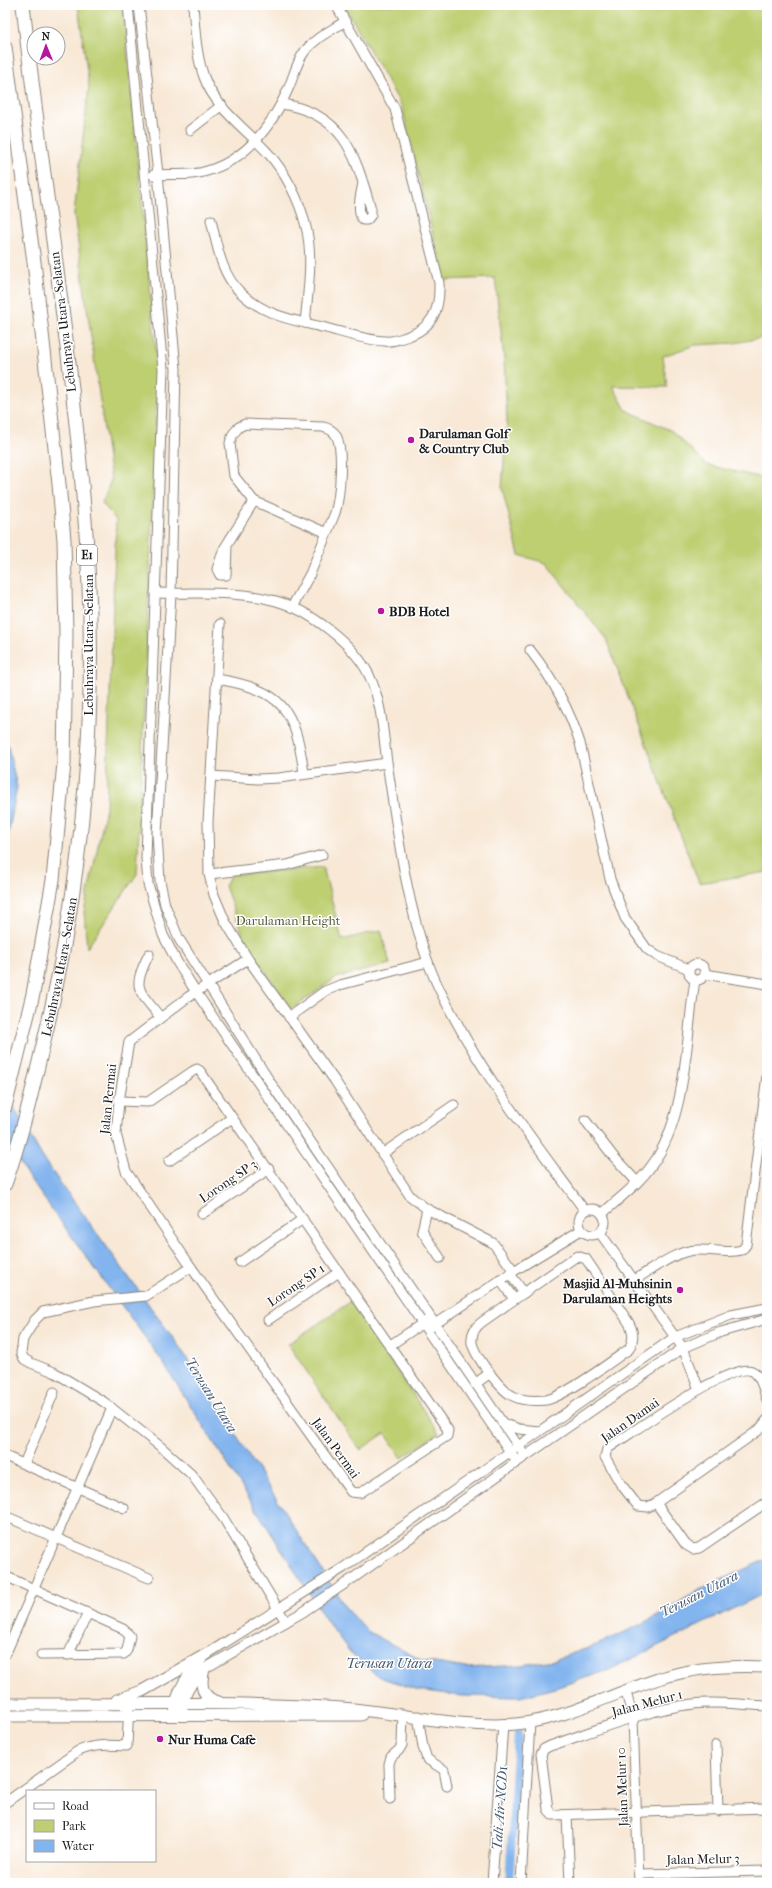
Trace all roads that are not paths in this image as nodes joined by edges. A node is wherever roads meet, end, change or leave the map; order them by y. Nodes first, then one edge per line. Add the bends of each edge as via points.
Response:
1 (23, 5) edge
2 (128, 5) edge
3 (139, 5) edge
4 (193, 5) edge
5 (336, 5) edge
6 (344, 22) junction
7 (5, 47) edge
8 (282, 104) junction
9 (222, 105) junction
10 (190, 130) dead end
11 (255, 141) junction
12 (158, 174) junction
13 (146, 176) junction
14 (362, 183) dead end
15 (211, 220) dead end
16 (305, 323) junction
17 (254, 501) junction
18 (327, 533) junction
19 (227, 545) dead end
20 (156, 594) junction
21 (171, 594) junction
22 (292, 607) junction
23 (220, 624) dead end
24 (530, 650) dead end
25 (217, 679) junction
26 (387, 763) junction
27 (304, 773) junction
28 (211, 776) junction
29 (322, 855) dead end
30 (209, 874) junction
31 (149, 954) dead end
32 (248, 959) junction
33 (428, 962) junction
34 (689, 968) junction
35 (705, 974) junction
36 (695, 980) junction
37 (767, 984) edge
38 (208, 985) junction
39 (196, 992) junction
40 (289, 1016) junction
41 (160, 1017) junction
42 (767, 1075) edge
43 (119, 1100) junction
44 (454, 1105) dead end
45 (5, 1107) edge
46 (232, 1118) junction
47 (585, 1120) dead end
48 (382, 1154) junction
49 (169, 1161) dead end
50 (269, 1169) junction
51 (6, 1181) edge
52 (637, 1182) junction
53 (427, 1209) junction
54 (585, 1211) junction
55 (202, 1214) dead end
56 (602, 1214) junction
57 (303, 1219) junction
58 (581, 1230) junction
59 (600, 1233) junction
60 (440, 1258) dead end
61 (240, 1262) dead end
62 (191, 1268) junction
63 (339, 1272) junction
64 (512, 1272) junction
65 (500, 1280) junction
66 (634, 1280) junction
67 (524, 1293) junction
68 (514, 1300) junction
69 (767, 1308) edge
70 (767, 1319) edge
71 (268, 1320) dead end
72 (432, 1321) junction
73 (423, 1327) junction
74 (675, 1337) junction
75 (389, 1346) junction
76 (683, 1348) junction
77 (490, 1373) junction
78 (475, 1384) junction
79 (699, 1389) junction
80 (54, 1392) dead end
81 (767, 1400) edge
82 (112, 1408) junction
83 (767, 1420) edge
84 (501, 1422) junction
85 (539, 1431) junction
86 (518, 1446) junction
87 (509, 1452) junction
88 (5, 1456) edge
89 (525, 1456) junction
90 (517, 1462) junction
91 (24, 1464) junction
92 (78, 1487) junction
93 (767, 1502) edge
94 (656, 1503) junction
95 (124, 1508) dead end
96 (5, 1516) edge
97 (55, 1539) junction
98 (5, 1576) edge
99 (149, 1578) dead end
100 (34, 1589) junction
101 (279, 1610) junction
102 (88, 1613) junction
103 (286, 1622) junction
104 (8, 1638) edge
105 (6, 1653) dead end
106 (207, 1654) junction
107 (41, 1655) dead end
108 (68, 1655) junction
109 (767, 1667) edge
110 (204, 1669) junction
111 (626, 1692) junction
112 (5, 1704) edge
113 (105, 1704) junction
114 (129, 1704) junction
115 (179, 1704) junction
116 (225, 1704) junction
117 (767, 1706) edge
118 (391, 1713) junction
119 (403, 1714) junction
120 (5, 1716) edge
121 (128, 1716) junction
122 (179, 1716) junction
123 (418, 1716) junction
124 (633, 1719) junction
125 (530, 1722) junction
126 (503, 1724) junction
127 (716, 1744) dead end
128 (447, 1786) dead end
129 (390, 1799) dead end
130 (5, 1803) edge
131 (767, 1808) edge
132 (718, 1811) junction
133 (635, 1813) junction
134 (567, 1815) junction
135 (767, 1871) edge
136 (639, 1878) edge
137 (492, 1883) edge
138 (521, 1883) edge
139 (570, 1883) edge

1 - 51 highway, Lebuhraya Utara–Selatan / E1 via 82,484 88,563 90,658 88,742 78,863 70,920 56,994 30,1102
2 - 13 street
3 - 12 street
4 - 9 street via 201,66 209,88
5 - 6 street
6 - 8 street via 319,37 304,53
6 - 16 street via 395,109 439,283 438,303 433,317 424,329 394,341 379,341
7 - 45 highway, Lebuhraya Utara–Selatan / E1 via 34,262 59,484 64,540 66,633 64,763 53,880 33,994
8 - 11 street via 265,131
8 - 14 street via 297,106 328,122 349,147
9 - 10 street
9 - 11 street
11 - 12 street via 236,157 208,171 192,174
11 - 16 street via 283,173 305,222 309,241
12 - 13 street
12 - 21 street via 176,369
13 - 20 street via 164,373
15 - 16 street via 228,277 240,292 266,312
17 - 18 street
17 - 18 street via 232,471 230,443 239,427 253,424 327,428 337,436 340,468 337,506
17 - 19 street
18 - 22 street via 310,574
20 - 21 street
20 - 39 street via 146,834 148,884 163,935
21 - 22 street via 263,597
21 - 38 street via 157,856 165,905 179,939
22 - 26 street via 337,637 357,657 367,672 378,700
23 - 25 street
24 - 34 street via 549,675 574,725 610,879 625,918 647,949 657,956
25 - 27 street via 251,686 280,703 295,728
25 - 28 street
26 - 27 street
26 - 33 street via 405,879
27 - 28 street via 258,779
28 - 30 street
29 - 30 street via 287,865
30 - 32 street via 214,895 225,921
31 - 41 street via 140,973 138,986
32 - 38 street, Jalan Permai
32 - 40 street
33 - 40 street via 333,987
33 - 54 street via 446,1003 484,1071
34 - 35 street via 695,964 701,965
34 - 36 street via 690,977
35 - 36 street via 700,980
35 - 37 street
36 - 52 street via 682,1078 673,1122 659,1156
38 - 39 street, Jalan Permai
38 - 72 street via 272,1085
39 - 41 street, Jalan Permai
39 - 73 street
40 - 48 street
41 - 43 street, Jalan Permai via 129,1042
42 - 66 street via 746,1245 742,1250 732,1253 695,1250 685,1252
43 - 46 street, Jalan Permai via 148,1102 197,1069
43 - 62 street, Jalan Permai via 116,1134 126,1171
44 - 48 street
46 - 49 street
46 - 50 street, Jalan Permai
47 - 52 street
48 - 53 street via 410,1196
50 - 55 street, Lorong SP 3
50 - 57 street, Jalan Permai
52 - 56 street
53 - 60 street via 422,1231
53 - 64 street via 493,1243
54 - 56 street via 592,1209
54 - 58 street via 579,1222
56 - 59 street via 605,1222
57 - 61 street
57 - 63 street, Jalan Permai
58 - 59 street via 588,1235
58 - 64 street
59 - 66 street
62 - 75 street, Jalan Permai via 351,1492 355,1493 360,1493 449,1433
62 - 82 street via 146,1296 104,1299 44,1312 32,1325 21,1348 24,1359 64,1378
63 - 71 street, Lorong SP 1
63 - 75 street, Jalan Permai
64 - 65 street
64 - 67 street
65 - 68 street
65 - 72 street
66 - 74 street
67 - 68 street
67 - 77 street via 573,1258 583,1257 629,1323 633,1341 629,1349 556,1398 529,1401 512,1396 500,1387
68 - 77 street via 482,1322 474,1331 472,1343
69 - 74 street via 731,1315
70 - 76 street via 727,1330
72 - 73 street
72 - 78 street
73 - 75 street
73 - 87 street
74 - 76 street
74 - 85 street
76 - 79 street
76 - 89 street
77 - 78 street
78 - 84 street
79 - 81 street, Jalan Damai via 733,1372 751,1370 758,1375
79 - 94 street, Jalan Damai via 607,1449 605,1453 620,1483 638,1506 648,1507
80 - 91 street
82 - 92 street
82 - 101 street via 192,1475 224,1519
83 - 94 street, Jalan Damai via 759,1430
84 - 85 street via 519,1429
84 - 86 street
85 - 86 street
86 - 87 street
86 - 89 street
87 - 90 street
87 - 101 street
88 - 91 street
89 - 90 street
90 - 103 street via 352,1579
91 - 92 street
92 - 95 street
92 - 97 street
93 - 94 street via 699,1548 693,1549 686,1545
96 - 97 street
97 - 99 street
97 - 100 street
98 - 100 street
100 - 102 street
100 - 104 street
101 - 103 street
101 - 106 street
102 - 108 street
102 - 108 street via 129,1633 127,1650 120,1655
103 - 110 street
104 - 105 street
106 - 113 main road via 142,1691
106 - 115 street via 183,1681
107 - 108 street
109 - 111 main road via 716,1667 689,1671
110 - 115 street
110 - 116 main road via 201,1682 204,1693 214,1701
111 - 124 street, Jalan Melur 10
111 - 125 main road
112 - 113 main road
113 - 114 main road
114 - 115 main road
114 - 121 street
115 - 116 main road
115 - 122 street
116 - 118 main road via 343,1708
117 - 124 street, Jalan Melur 1 via 694,1704
118 - 119 main road
118 - 122 main road via 342,1716
119 - 123 main road
119 - 129 street via 402,1745 391,1757 389,1764
120 - 121 main road
121 - 122 main road
121 - 130 street via 127,1746 99,1746 78,1751
123 - 126 main road
123 - 128 street via 427,1759 444,1770
124 - 133 street, Jalan Melur 10
124 - 134 street, Jalan Melur 1 via 544,1749 541,1754 549,1812 552,1815
125 - 126 main road
125 - 138 street
126 - 137 street
127 - 132 street
131 - 132 street
132 - 133 street
133 - 134 street
133 - 136 street, Jalan Melur 10
134 - 139 street
135 - 136 street, Jalan Melur 3

